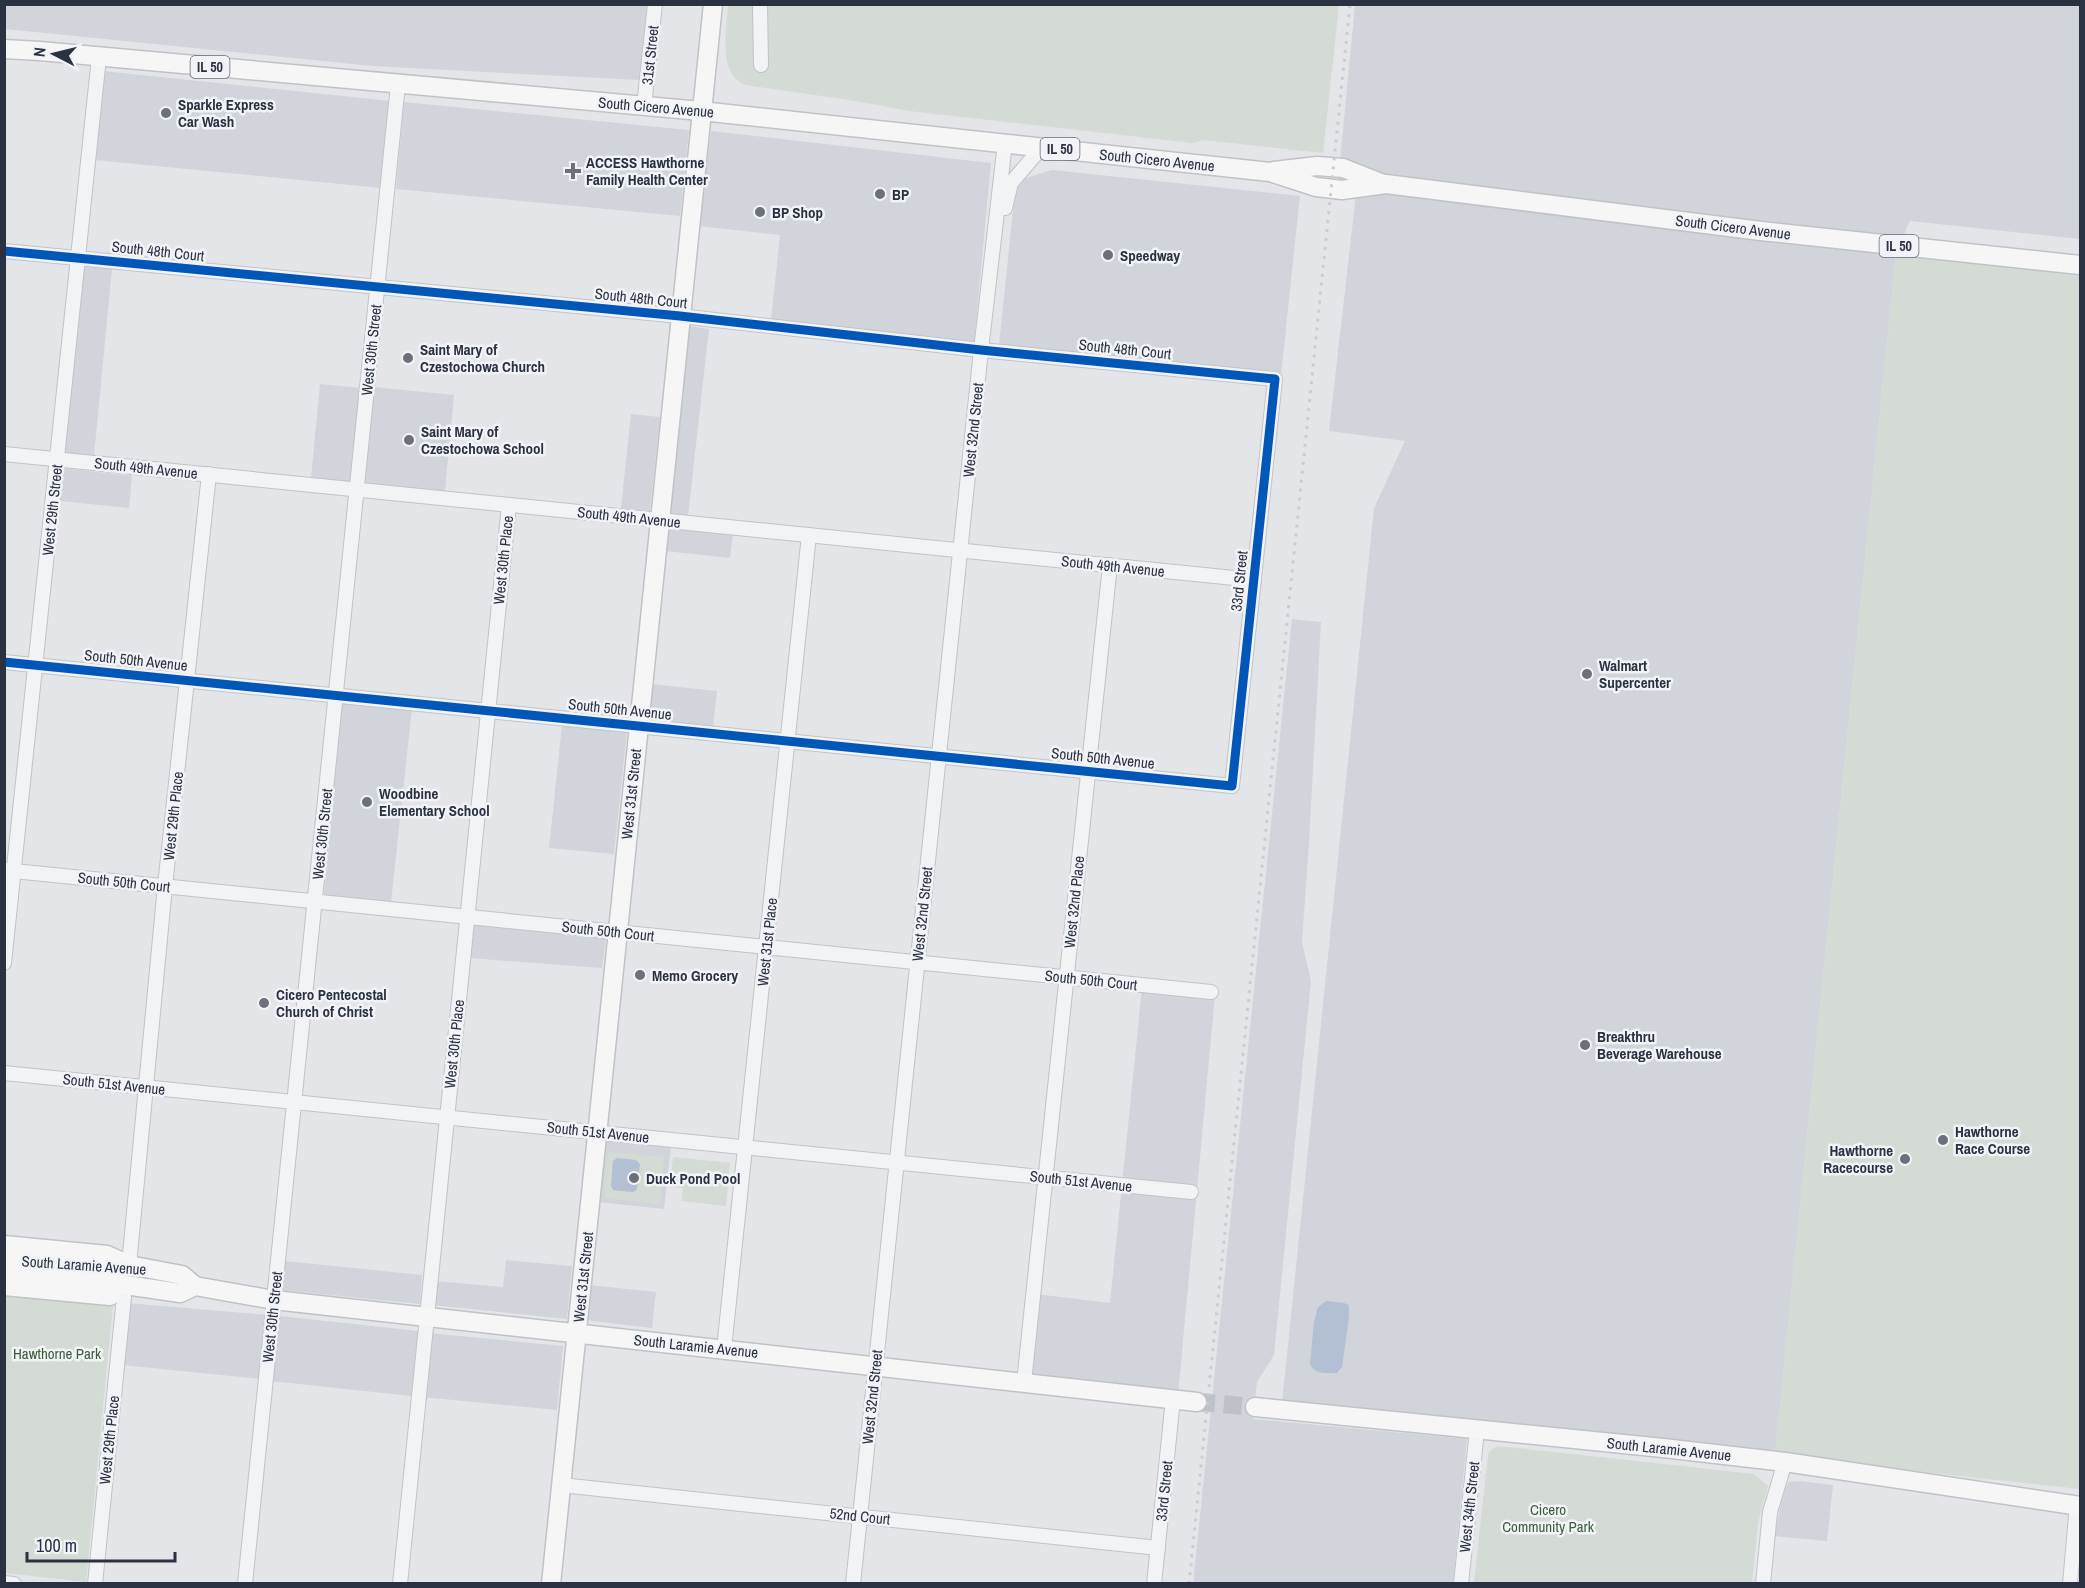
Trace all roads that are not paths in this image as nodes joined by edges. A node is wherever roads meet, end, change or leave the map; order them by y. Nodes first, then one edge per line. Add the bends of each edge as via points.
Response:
1 (656, 4) edge
2 (713, 4) edge
3 (760, 4) edge
4 (4, 44) edge
5 (4, 50) edge
6 (40, 51) junction
7 (99, 57) junction
8 (761, 65) dead end
9 (398, 84) junction
10 (644, 106) junction
11 (701, 111) junction
12 (1005, 143) junction
13 (1042, 147) junction
14 (993, 244) junction
15 (4, 251) edge
16 (78, 258) junction
17 (2080, 265) edge
18 (377, 288) junction
19 (680, 316) junction
20 (981, 350) junction
21 (1275, 379) joint
22 (4, 454) edge
23 (57, 459) junction
24 (209, 474) junction
25 (357, 489) junction
26 (509, 505) junction
27 (660, 520) junction
28 (809, 535) junction
29 (960, 550) junction
30 (1110, 565) junction
31 (1254, 580) junction
32 (4, 662) edge
33 (35, 665) junction
34 (187, 681) junction
35 (336, 696) junction
36 (487, 711) junction
37 (638, 726) junction
38 (789, 741) junction
39 (939, 756) junction
40 (1088, 771) junction
41 (1232, 786) joint
42 (9, 871) edge
43 (165, 886) junction
44 (314, 902) junction
45 (467, 917) junction
46 (617, 932) junction
47 (766, 947) junction
48 (4, 963) edge
49 (917, 963) junction
50 (1066, 978) junction
51 (1211, 992) dead end
52 (4, 1073) edge
53 (145, 1087) junction
54 (294, 1102) junction
55 (447, 1117) junction
56 (597, 1132) junction
57 (746, 1147) junction
58 (896, 1162) junction
59 (1046, 1178) junction
60 (1191, 1192) dead end
61 (4, 1245) edge
62 (4, 1259) edge
63 (129, 1265) junction
64 (4, 1272) edge
65 (4, 1286) edge
66 (195, 1286) junction
67 (164, 1292) junction
68 (124, 1297) junction
69 (274, 1300) junction
70 (426, 1316) junction
71 (577, 1333) junction
72 (724, 1349) junction
73 (875, 1366) junction
74 (1024, 1383) junction
75 (1173, 1399) junction
76 (1197, 1402) tunnel mouth
77 (1255, 1407) tunnel mouth
78 (1477, 1430) junction
79 (1785, 1462) junction
80 (561, 1485) junction
81 (2079, 1506) edge
82 (860, 1516) junction
83 (1158, 1548) junction
84 (4, 1583) edge
85 (14, 1584) edge
86 (95, 1584) edge
87 (245, 1584) edge
88 (400, 1584) edge
89 (551, 1584) edge
90 (852, 1584) edge
91 (1154, 1584) edge
92 (1461, 1584) edge
93 (1763, 1584) edge
94 (2070, 1584) edge

1 - 10 street, 31st Street
2 - 11 main road, West 31st Street
3 - 8 street
4 - 6 main road, South Cicero Avenue / IL 50
5 - 6 main road, South Cicero Avenue / IL 50
6 - 7 main road, South Cicero Avenue / IL 50
7 - 9 main road, South Cicero Avenue / IL 50
7 - 16 street, West 29th Street
9 - 10 main road, South Cicero Avenue / IL 50
9 - 18 street, West 30th Street
10 - 11 main road, South Cicero Avenue / IL 50
11 - 12 main road, South Cicero Avenue / IL 50
11 - 19 main road, West 31st Street
12 - 13 main road, South Cicero Avenue / IL 50
12 - 14 street, West 32nd Street
13 - 14 street, West 32nd Street via 1011,183
13 - 17 main road, South Cicero Avenue / IL 50 via 1270,172 1317,166 1343,168 1386,184
14 - 20 street, West 32nd Street
15 - 16 street, South 48th Court
16 - 18 street, South 48th Court
16 - 23 street, West 29th Street
18 - 19 street, South 48th Court
18 - 25 street, West 30th Street
19 - 20 street, South 48th Court
19 - 27 main road, West 31st Street
20 - 21 street, South 48th Court
20 - 29 street, West 32nd Street
21 - 31 street, 33rd Street
22 - 23 street, South 49th Avenue
23 - 24 street, South 49th Avenue
23 - 33 street, West 29th Street
24 - 25 street, South 49th Avenue
24 - 34 street, West 29th Place
25 - 26 street, South 49th Avenue
25 - 35 street, West 30th Street
26 - 27 street, South 49th Avenue
26 - 36 street, West 30th Place
27 - 28 street, South 49th Avenue
27 - 37 main road, West 31st Street
28 - 29 street, South 49th Avenue
28 - 38 street, West 31st Place
29 - 30 street, South 49th Avenue
29 - 39 street, West 32nd Street
30 - 31 street, South 49th Avenue
30 - 40 street, West 32nd Place
31 - 41 street, 33rd Street
32 - 33 street, South 50th Avenue
33 - 34 street, South 50th Avenue
33 - 42 street, West 29th Street
34 - 35 street, South 50th Avenue
34 - 43 street, West 29th Place
35 - 36 street, South 50th Avenue
35 - 44 street, West 30th Street
36 - 37 street, South 50th Avenue
36 - 45 street, West 30th Place
37 - 38 street, South 50th Avenue
37 - 46 main road, West 31st Street
38 - 39 street, South 50th Avenue
38 - 47 street, West 31st Place
39 - 40 street, South 50th Avenue
39 - 49 street, West 32nd Street
40 - 41 street, South 50th Avenue
40 - 50 street, West 32nd Place
42 - 43 street, South 50th Court
42 - 48 street, West 29th Street
43 - 44 street, South 50th Court
43 - 53 street, West 29th Place
44 - 45 street, South 50th Court
44 - 54 street, West 30th Street
45 - 46 street, South 50th Court
45 - 55 street, West 30th Place
46 - 47 street, South 50th Court
46 - 56 main road, West 31st Street
47 - 49 street, South 50th Court
47 - 57 street, West 31st Place
49 - 50 street, South 50th Court
49 - 58 street, West 32nd Street
50 - 51 street, South 50th Court
50 - 59 street, West 32nd Place
52 - 53 street, South 51st Avenue
53 - 54 street, South 51st Avenue
53 - 63 street, West 29th Place
54 - 55 street, South 51st Avenue
54 - 69 street, West 30th Street
55 - 56 street, South 51st Avenue
55 - 70 street, West 30th Place
56 - 57 street, South 51st Avenue
56 - 71 main road, West 31st Street
57 - 58 street, South 51st Avenue
57 - 72 street, West 31st Place
58 - 59 street, South 51st Avenue
58 - 73 street, West 32nd Street
59 - 60 street, South 51st Avenue
59 - 74 street, West 32nd Place
61 - 63 main road via 107,1255
62 - 63 main road, South Laramie Avenue via 108,1270
63 - 66 main road, South Laramie Avenue via 182,1275
64 - 67 main road, South Laramie Avenue
65 - 68 main road
66 - 67 main road, South Laramie Avenue via 180,1293
66 - 69 main road, South Laramie Avenue
67 - 68 main road via 144,1299
68 - 86 street, West 29th Place
69 - 70 main road, South Laramie Avenue
69 - 87 street, West 30th Street
70 - 71 main road, South Laramie Avenue
70 - 88 street, West 30th Place
71 - 72 main road, South Laramie Avenue
71 - 80 main road, West 31st Street
72 - 73 main road, South Laramie Avenue
73 - 74 main road, South Laramie Avenue
73 - 82 street, West 32nd Street
74 - 75 main road, South Laramie Avenue
75 - 76 main road, South Laramie Avenue
75 - 83 street, 33rd Street
77 - 78 main road, South Laramie Avenue
78 - 79 main road, South Laramie Avenue
78 - 92 street, West 34th Street
79 - 81 main road, South Laramie Avenue
79 - 93 street via 1770,1512
80 - 82 street, 52nd Court
80 - 89 main road, West 31st Street
81 - 94 street
82 - 83 street, 52nd Court
82 - 90 street, West 32nd Street
83 - 91 street, 33rd Street
84 - 85 street

